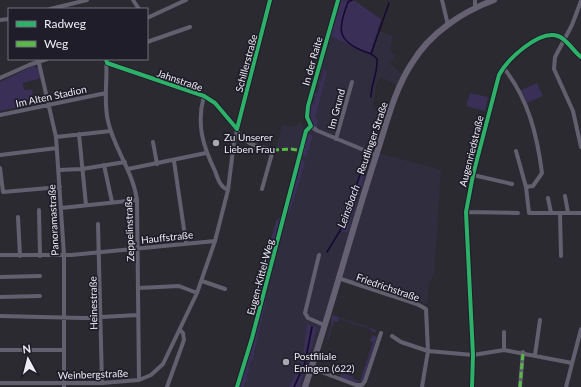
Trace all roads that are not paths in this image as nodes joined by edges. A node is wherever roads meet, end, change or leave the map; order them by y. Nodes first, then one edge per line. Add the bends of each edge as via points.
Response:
1 (87, 0) edge
2 (186, 0) edge
3 (270, 0) edge
4 (338, 0) edge
5 (442, 0) edge
6 (475, 0) edge
7 (494, 0) edge
8 (581, 1) edge
9 (474, 7) junction
10 (54, 8) edge
11 (148, 18) edge
12 (448, 25) junction
13 (190, 27) dead end
14 (565, 39) junction
15 (148, 42) edge
16 (581, 57) edge
17 (38, 60) edge
18 (106, 61) edge
19 (503, 67) junction
20 (0, 78) edge
21 (352, 82) dead end
22 (106, 93) junction
23 (204, 96) junction
24 (50, 104) junction
25 (0, 115) edge
26 (310, 126) junction
27 (237, 129) junction
28 (111, 131) junction
29 (79, 134) junction
30 (56, 137) junction
31 (336, 139) junction
32 (152, 142) dead end
33 (581, 147) edge
34 (57, 148) junction
35 (302, 151) dead end
36 (516, 151) dead end
37 (206, 153) junction
38 (0, 155) edge
39 (376, 155) junction
40 (174, 161) junction
41 (125, 162) junction
42 (157, 164) junction
43 (104, 165) junction
44 (0, 168) edge
45 (82, 169) junction
46 (128, 169) junction
47 (59, 170) junction
48 (472, 175) junction
49 (512, 184) dead end
50 (60, 187) junction
51 (526, 187) junction
52 (262, 189) dead end
53 (228, 190) junction
54 (565, 196) dead end
55 (548, 198) dead end
56 (137, 200) junction
57 (112, 202) junction
58 (86, 205) junction
59 (61, 208) junction
60 (39, 210) dead end
61 (466, 212) junction
62 (518, 212) dead end
63 (551, 213) junction
64 (568, 213) junction
65 (581, 213) edge
66 (560, 214) junction
67 (18, 216) dead end
68 (98, 224) dead end
69 (215, 241) junction
70 (186, 243) junction
71 (138, 248) junction
72 (100, 252) junction
73 (0, 255) edge
74 (319, 255) dead end
75 (20, 256) junction
76 (40, 256) junction
77 (64, 256) junction
78 (561, 256) dead end
79 (40, 276) dead end
80 (0, 277) edge
81 (338, 278) junction
82 (202, 281) junction
83 (138, 288) junction
84 (225, 289) dead end
85 (197, 293) junction
86 (40, 296) dead end
87 (0, 297) edge
88 (138, 315) junction
89 (0, 316) edge
90 (64, 317) junction
91 (101, 317) junction
92 (540, 320) dead end
93 (324, 325) junction
94 (581, 329) edge
95 (180, 330) junction
96 (504, 332) dead end
97 (380, 333) dead end
98 (392, 336) dead end
99 (0, 350) edge
100 (64, 350) junction
101 (504, 350) junction
102 (428, 351) junction
103 (523, 352) junction
104 (535, 354) junction
105 (473, 355) junction
106 (572, 363) junction
107 (311, 368) junction
108 (139, 380) junction
109 (0, 383) edge
110 (102, 383) junction
111 (64, 385) edge
112 (167, 387) edge
113 (305, 387) edge
114 (422, 387) edge
115 (472, 387) edge
116 (520, 387) edge
117 (566, 387) edge

1 - 10 street
2 - 11 street
3 - 27 street, Schillerstraße
4 - 26 street, In der Raite via 308,106 307,117
5 - 12 street
6 - 9 street
7 - 9 main road, Reutlinger Straße
8 - 14 street
9 - 12 main road, Reutlinger Straße
12 - 39 main road, Reutlinger Straße via 426,45 412,63
13 - 15 street
14 - 16 street
14 - 19 street, Augenriedstraße via 557,35 543,37 529,44
14 - 33 street via 555,57 554,69 573,111
17 - 20 street
17 - 24 street, Panoramastraße
18 - 22 street, Zeppelinstraße
18 - 23 street, Jahnstraße
19 - 48 street, Augenriedstraße
19 - 51 street via 515,82 530,114 538,146 542,173 533,186
21 - 31 street, Im Grund
22 - 24 street, Im Alten Stadion
22 - 28 street, Zeppelinstraße via 106,112
23 - 27 street, Jahnstraße via 215,103
23 - 37 street via 200,118 202,142
24 - 25 street, Im Alten Stadion
24 - 30 street, Panoramastraße
26 - 31 street
26 - 35 street
27 - 52 street, Jahnstraße via 244,139 273,150
27 - 53 street, Schillerstraße
28 - 29 street
28 - 41 street, Zeppelinstraße
29 - 30 street
29 - 45 street
30 - 34 street, Panoramastraße
31 - 39 street
32 - 42 street
34 - 38 street
34 - 47 street, Panoramastraße
36 - 51 street
37 - 40 street
37 - 53 street via 220,185
39 - 81 main road, Reutlinger Straße
40 - 42 street
40 - 70 street
41 - 43 street
41 - 46 street, Zeppelinstraße
42 - 46 street
43 - 45 street
43 - 57 street
44 - 50 street via 3,192
45 - 47 street
45 - 58 street
46 - 56 street, Zeppelinstraße
47 - 50 street, Panoramastraße
48 - 49 street
48 - 61 street, Augenriedstraße
50 - 59 street, Panoramastraße
51 - 63 street via 529,213
53 - 69 street, Schillerstraße
54 - 64 street
55 - 63 street
56 - 57 street
56 - 71 street, Zeppelinstraße
57 - 58 street
58 - 59 street
59 - 77 street, Panoramastraße
60 - 76 street
61 - 62 street
61 - 105 street, Augenriedstraße
63 - 66 street
64 - 65 street
64 - 66 street
66 - 78 street
67 - 75 street
68 - 72 street, Heinestraße
69 - 70 street, Hauffstraße
69 - 82 street, Schillerstraße
70 - 71 street, Hauffstraße
71 - 72 street, Hauffstraße
71 - 83 street, Zeppelinstraße
72 - 77 street, Hauffstraße
72 - 91 street, Heinestraße
73 - 75 street, Hauffstraße
74 - 93 street via 305,315
75 - 76 street, Hauffstraße
76 - 77 street, Hauffstraße
77 - 90 street, Panoramastraße
79 - 80 street
81 - 93 main road, Reutlinger Straße
81 - 102 street, Friedrichstraße via 426,309
82 - 84 street
82 - 85 street, Schillerstraße
83 - 85 street via 179,286
83 - 88 street, Zeppelinstraße
85 - 95 street, Schillerstraße
86 - 87 street
88 - 91 street
88 - 108 street, Zeppelinstraße
89 - 90 street
90 - 91 street
90 - 100 street, Panoramastraße
91 - 110 street, Heinestraße
92 - 104 street
93 - 107 main road, Reutlinger Straße
94 - 106 street
95 - 108 street, Schillerstraße via 163,364 151,375
95 - 112 street via 184,340
96 - 101 street
97 - 107 street via 362,385
98 - 102 street via 401,342
99 - 100 street
100 - 111 street, Panoramastraße
101 - 103 street
101 - 105 street
102 - 105 street
102 - 114 street, Friedrichstraße
103 - 104 street
103 - 116 street
104 - 106 street
105 - 115 street, Augenriedstraße
106 - 117 street
107 - 113 main road, Reutlinger Straße
108 - 110 street, Weinbergstraße
109 - 111 street, Weinbergstraße
110 - 111 street, Weinbergstraße

